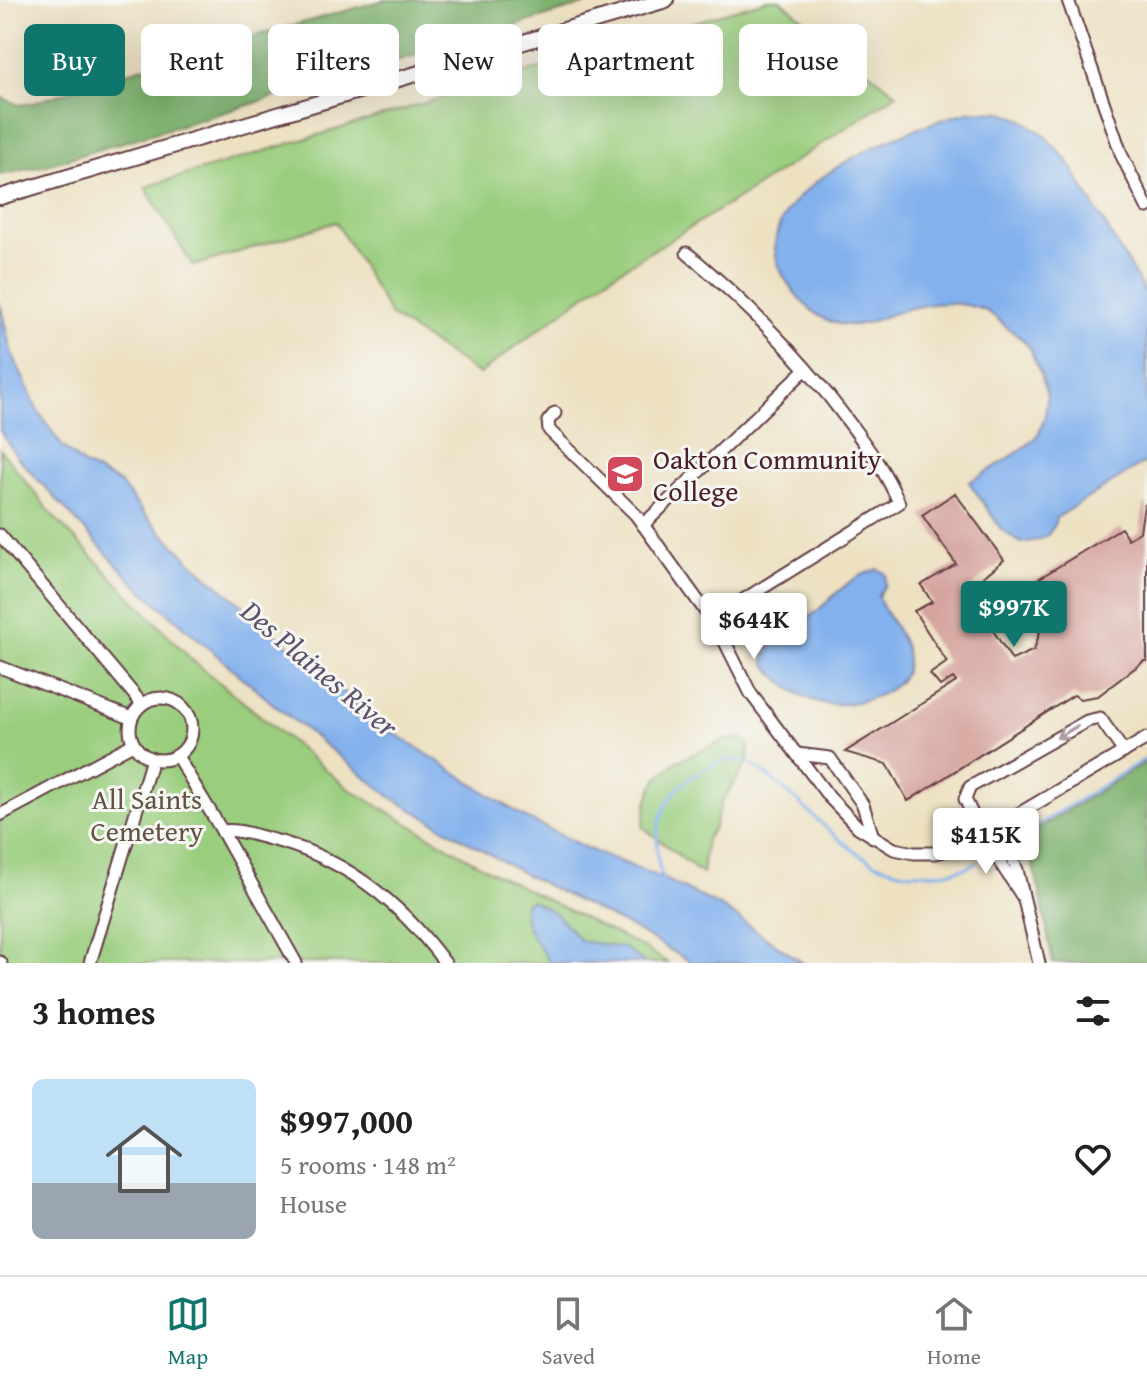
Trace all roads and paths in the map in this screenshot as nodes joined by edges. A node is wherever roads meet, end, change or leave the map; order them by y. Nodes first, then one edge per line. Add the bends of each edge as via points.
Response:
1 (666, 0) edge
2 (1068, 0) edge
3 (0, 197) edge
4 (1147, 207) edge
5 (687, 253) dead end
6 (806, 369) junction
7 (555, 413) dead end
8 (643, 525) junction
9 (0, 535) edge
10 (711, 620) junction
11 (0, 667) edge
12 (142, 704) junction
13 (131, 718) junction
14 (1147, 738) edge
15 (133, 744) junction
16 (1124, 752) junction
17 (797, 754) junction
18 (177, 756) junction
19 (152, 759) junction
20 (0, 815) edge
21 (1000, 824) junction
22 (222, 831) junction
23 (982, 835) junction
24 (873, 837) junction
25 (1022, 896) junction
26 (90, 963) edge
27 (296, 963) edge
28 (445, 963) edge
29 (1039, 963) edge

1 - 3 main road
2 - 4 street via 1122,156
5 - 6 street
6 - 8 street
6 - 10 street via 888,475 899,503
7 - 8 street via 549,430
8 - 10 street
9 - 12 street
10 - 17 street via 751,694
11 - 13 street
12 - 13 street
12 - 18 street via 161,697 187,711 193,731
13 - 15 street
14 - 16 street
15 - 19 street
15 - 20 street
16 - 21 street
16 -> 23 street via 1100,718 970,787 965,799
17 - 24 street via 829,797
17 - 24 street via 830,758 863,805
18 - 19 street
18 - 22 street
19 - 26 street
21 - 23 street
21 - 25 street
22 - 27 street
22 - 28 street via 287,843 333,862 402,911
23 - 24 street via 936,853 894,849
23 - 25 street
25 - 29 street

